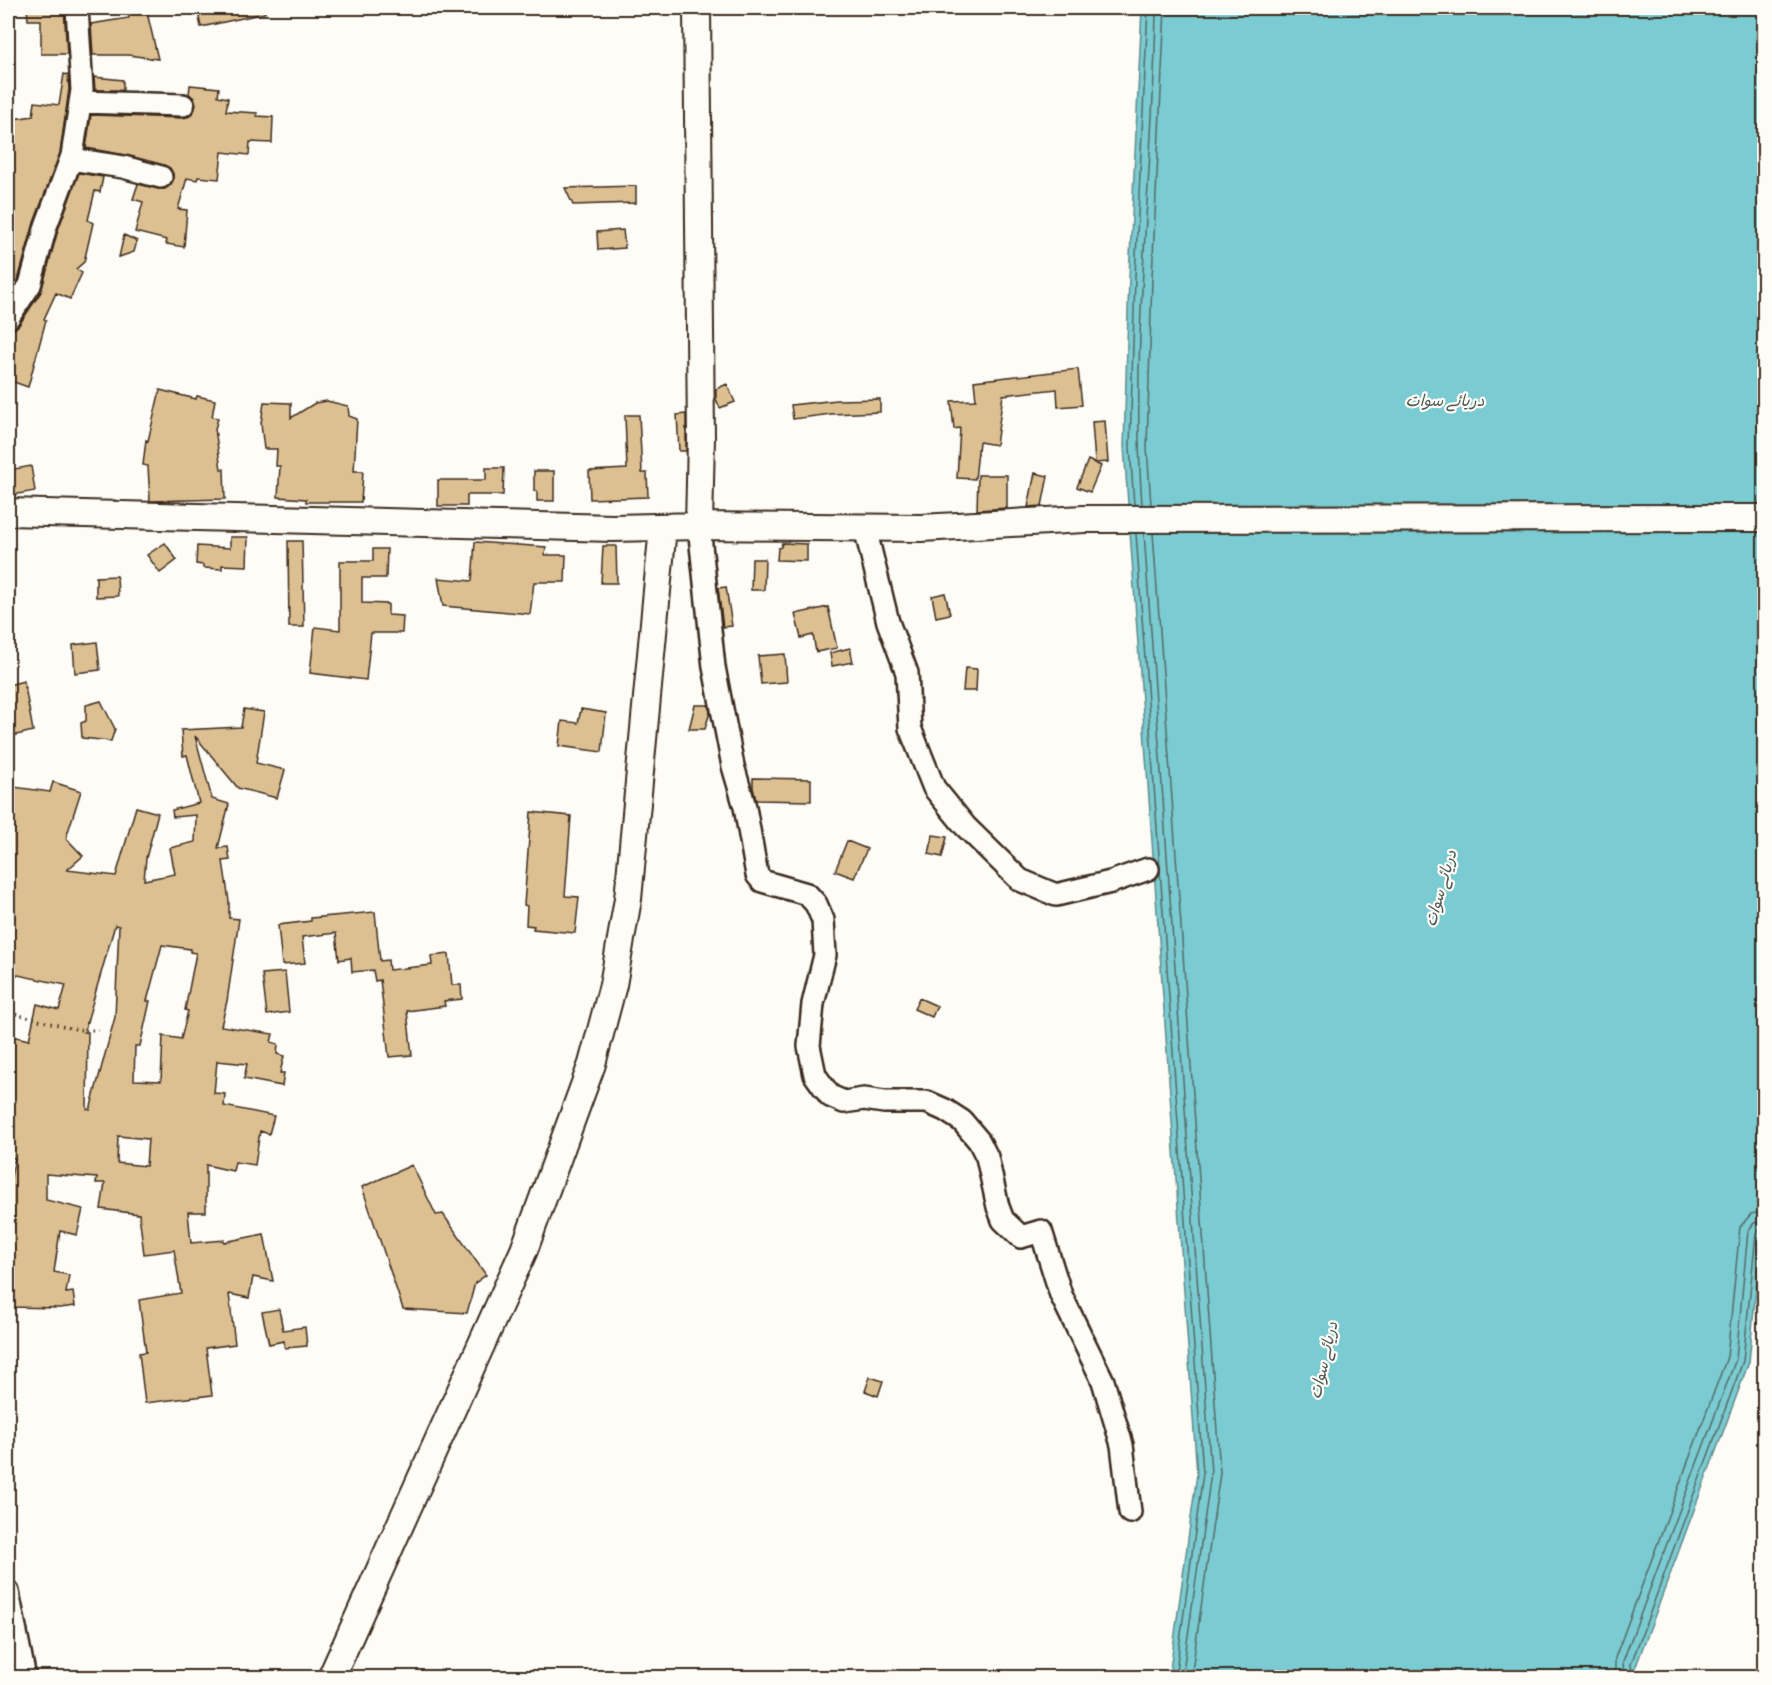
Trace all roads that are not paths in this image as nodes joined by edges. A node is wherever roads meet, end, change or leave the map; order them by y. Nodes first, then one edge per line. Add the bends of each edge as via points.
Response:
1 (77, 8) edge
2 (697, 8) edge
3 (80, 102) junction
4 (183, 105) dead end
5 (71, 159) junction
6 (160, 177) dead end
7 (8, 318) edge
8 (8, 512) edge
9 (1764, 518) edge
10 (699, 526) junction
11 (663, 527) junction
12 (865, 528) junction
13 (1148, 869) dead end
14 (1130, 1512) dead end
15 (8, 1592) edge
16 (25, 1677) edge
17 (331, 1677) edge

1 - 3 street
2 - 10 main road
3 - 4 street
3 - 5 street
5 - 6 street
5 - 7 street via 46,226 30,285
8 - 11 main road
9 - 12 main road via 1084,519
10 - 11 main road
10 - 12 main road
10 - 14 street via 714,668 757,875 762,881 807,894 823,920 825,954 813,1004 809,1046 815,1075 830,1096 844,1102 927,1102 962,1121 979,1141 987,1157 1003,1220 1021,1237 1041,1231 1061,1295 1103,1381 1122,1445
11 - 17 main road via 628,899 613,985 592,1064 524,1251
12 - 13 street via 888,622 907,673 910,728 934,788 965,826 1020,880 1056,895
15 - 16 street

